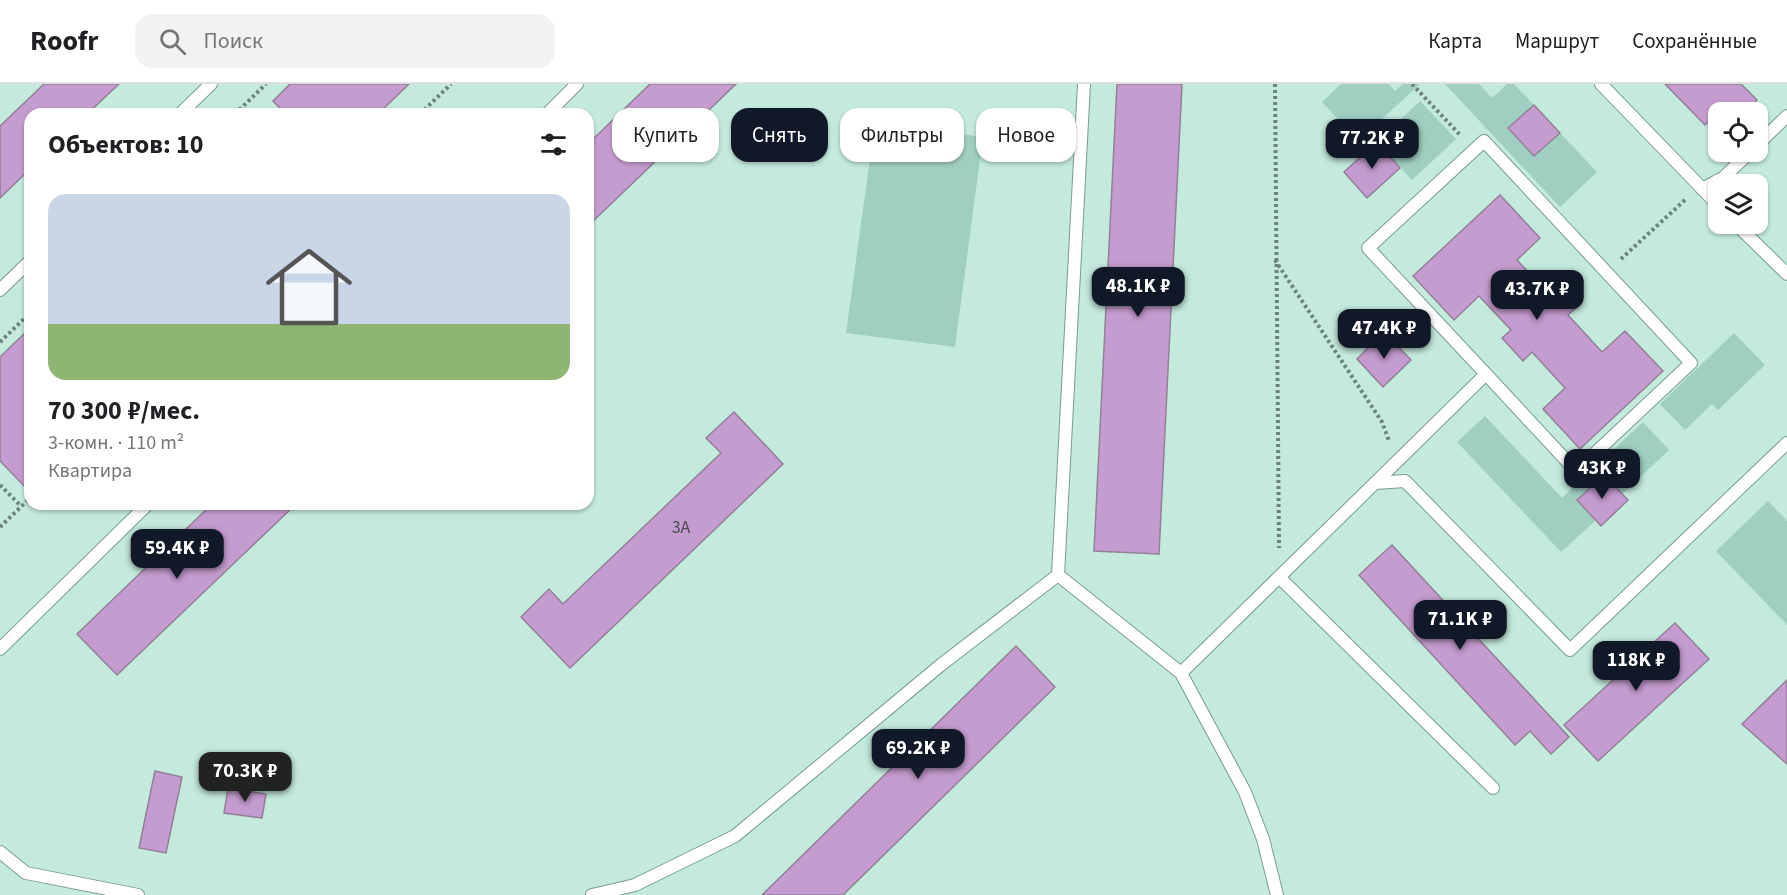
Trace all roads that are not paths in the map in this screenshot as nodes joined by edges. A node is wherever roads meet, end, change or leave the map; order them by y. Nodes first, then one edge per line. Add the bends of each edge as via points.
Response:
1 (211, 84) edge
2 (578, 84) edge
3 (1084, 84) edge
4 (1601, 84) edge
5 (186, 108) edge
6 (553, 108) edge
7 (1787, 116) edge
8 (1768, 134) edge
9 (1740, 162) edge
10 (1702, 189) junction
11 (1708, 195) edge
12 (1746, 234) edge
13 (24, 267) edge
14 (1787, 274) edge
15 (0, 290) edge
16 (1486, 374) junction
17 (1787, 443) edge
18 (1375, 483) junction
19 (142, 510) edge
20 (1058, 575) junction
21 (1279, 577) junction
22 (0, 649) edge
23 (1181, 673) junction
24 (1493, 788) dead end
25 (0, 852) edge
26 (138, 895) edge
27 (592, 895) edge
28 (1277, 895) edge

1 - 5 lane
2 - 6 lane
3 - 20 lane
4 - 10 lane
7 - 8 lane
9 - 10 lane via 1724,178
10 - 11 lane
12 - 14 lane
13 - 15 lane
16 - 16 lane via 1368,249 1484,141 1691,363 1576,471
16 - 18 lane
17 - 18 lane via 1570,650 1405,481
18 - 21 lane
19 - 22 lane
20 - 23 lane
20 - 27 lane via 942,664 735,836 635,885
21 - 23 lane
21 - 24 lane
23 - 28 lane via 1245,792 1265,845
25 - 26 lane via 26,873

